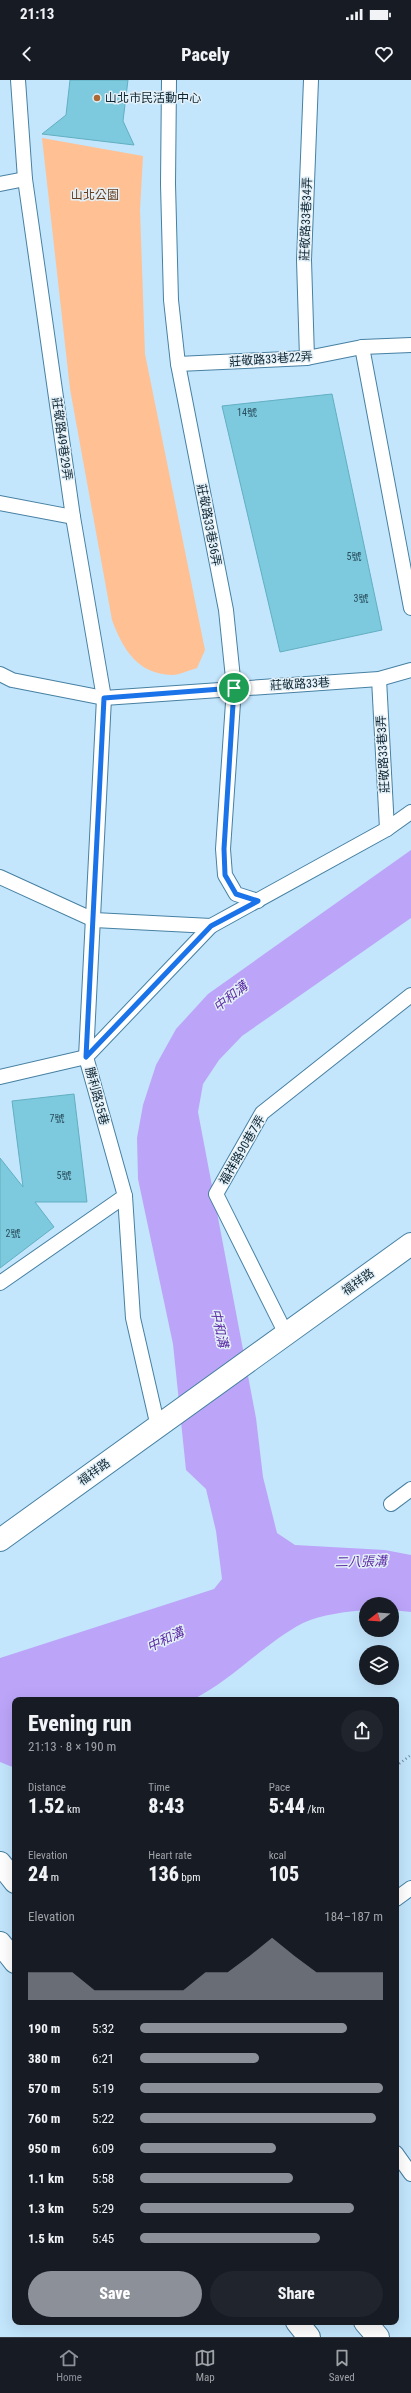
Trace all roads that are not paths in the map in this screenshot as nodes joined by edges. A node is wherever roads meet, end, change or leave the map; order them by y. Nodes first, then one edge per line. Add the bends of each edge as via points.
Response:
1 (18, 80) edge
2 (169, 80) edge
3 (311, 80) edge
4 (25, 178) junction
5 (0, 184) edge
6 (411, 345) edge
7 (362, 347) junction
8 (307, 358) junction
9 (178, 364) junction
10 (0, 503) edge
11 (72, 516) junction
12 (411, 608) edge
13 (411, 670) edge
14 (0, 674) edge
15 (379, 679) junction
16 (234, 688) junction
17 (104, 698) junction
18 (411, 812) edge
19 (386, 829) junction
20 (0, 877) edge
21 (258, 901) junction
22 (94, 920) junction
23 (211, 926) junction
24 (411, 995) edge
25 (86, 1057) junction
26 (0, 1078) edge
27 (125, 1196) junction
28 (411, 1244) edge
29 (2, 1279) edge
30 (286, 1334) junction
31 (158, 1427) junction
32 (411, 1489) edge
33 (391, 1504) dead end
34 (0, 1540) edge
35 (0, 1863) edge
36 (12, 1878) edge
37 (411, 1888) edge
38 (399, 1897) edge
39 (0, 1943) edge
40 (12, 1958) edge
41 (399, 2157) edge
42 (411, 2174) edge
43 (300, 2325) edge
44 (368, 2325) edge
45 (310, 2337) edge
46 (378, 2337) edge

1 - 4 lane, 莊敬路49巷29弄
2 - 9 lane via 171,300
3 - 8 lane, 莊敬路33巷34弄 via 304,260
4 - 5 lane
4 - 11 lane, 莊敬路49巷29弄
6 - 7 lane, 莊敬路33巷22弄
7 - 8 lane, 莊敬路33巷22弄
7 - 12 lane
8 - 9 lane, 莊敬路33巷22弄
9 - 16 lane, 莊敬路33巷36弄 via 226,610
10 - 11 lane
11 - 17 lane, 莊敬路49巷29弄
13 - 15 lane, 莊敬路33巷
14 - 17 lane, 莊敬路33巷 via 12,680
15 - 16 lane, 莊敬路33巷
15 - 19 lane, 莊敬路33巷3弄
16 - 17 lane, 莊敬路33巷
16 - 21 lane, 莊敬路33巷36弄 via 224,849 225,875 236,894
17 - 22 lane, 勝利路35巷
18 - 19 lane
19 - 21 lane
20 - 22 lane
21 - 23 lane
22 - 23 lane
22 - 25 lane, 勝利路35巷
23 - 25 lane
24 - 30 lane, 福祥路90巷7弄 via 262,1113 216,1194
25 - 26 lane
25 - 27 lane, 勝利路35巷
27 - 29 lane
27 - 31 lane, 勝利路35巷 via 133,1318
28 - 30 street, 福祥路
30 - 31 street, 福祥路
31 - 34 street, 福祥路
32 - 33 lane
35 - 36 street
37 - 38 lane
39 - 40 street
41 - 42 lane
43 - 45 street
44 - 46 street

